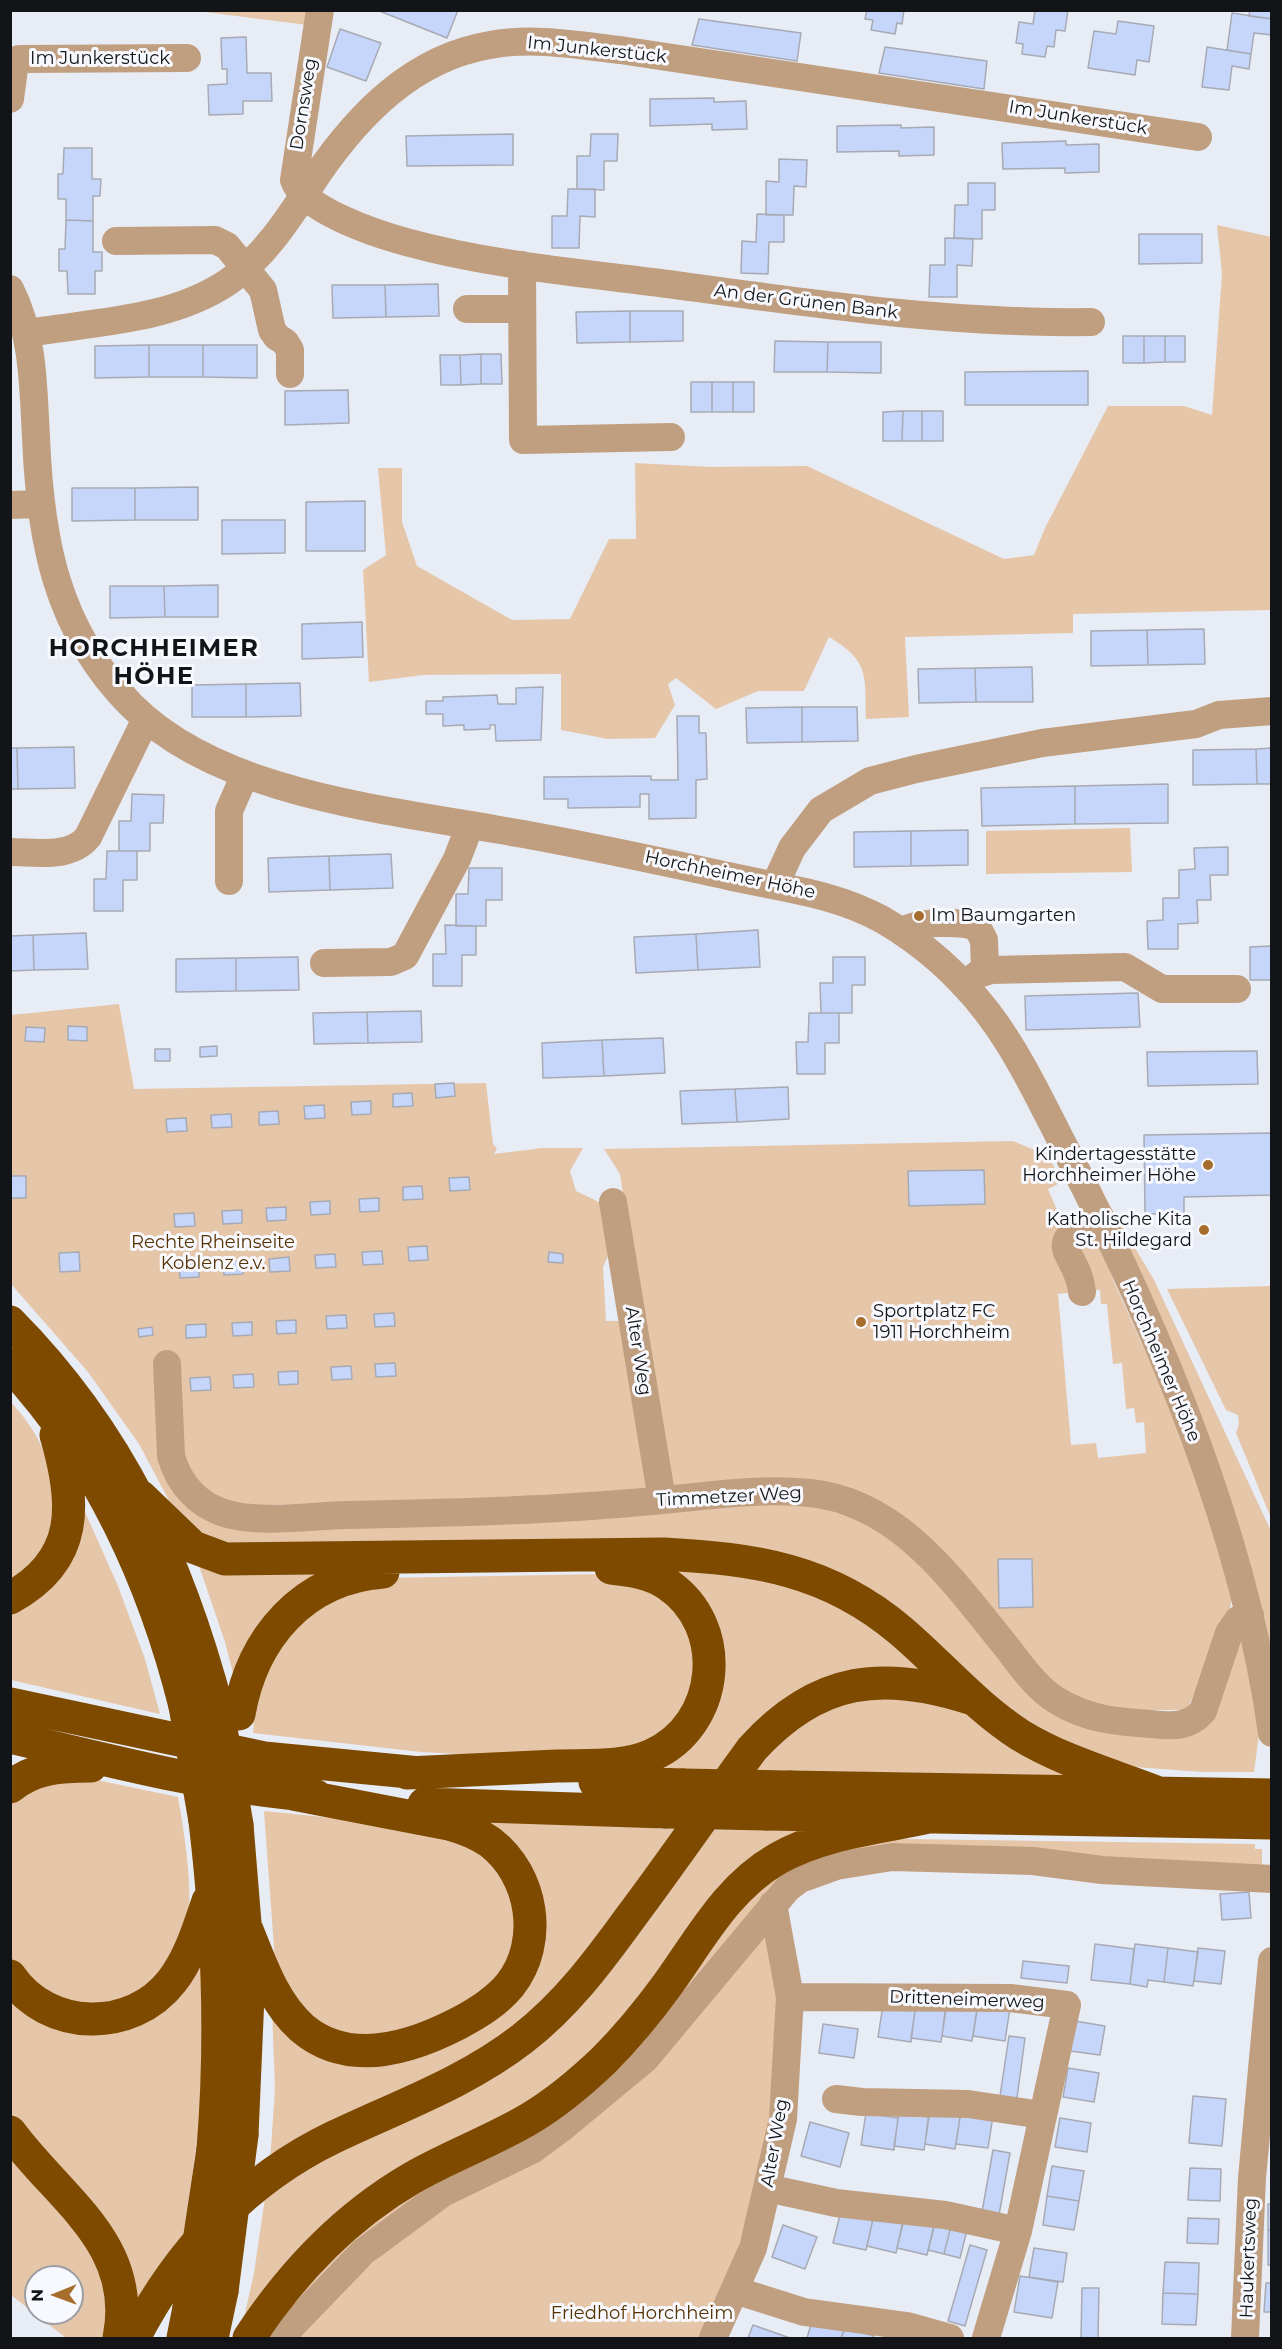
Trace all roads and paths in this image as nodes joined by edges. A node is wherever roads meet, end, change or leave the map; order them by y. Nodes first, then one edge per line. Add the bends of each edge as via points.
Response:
1 (320, 10) edge
2 (188, 58) dead end
3 (10, 99) edge
4 (1198, 137) dead end
5 (304, 194) junction
6 (116, 241) dead end
7 (522, 265) junction
8 (245, 267) junction
9 (10, 289) edge
10 (467, 309) dead end
11 (522, 309) junction
12 (1091, 322) dead end
13 (27, 333) junction
14 (290, 374) dead end
15 (671, 437) dead end
16 (41, 504) junction
17 (10, 505) edge
18 (1272, 711) edge
19 (146, 719) junction
20 (245, 774) junction
21 (470, 825) junction
22 (10, 852) edge
23 (230, 881) dead end
24 (775, 885) junction
25 (902, 932) junction
26 (324, 963) dead end
27 (974, 978) junction
28 (1237, 989) dead end
29 (613, 1202) dead end
30 (1100, 1217) junction
31 (1082, 1292) dead end
32 (10, 1322) edge
33 (10, 1365) edge
34 (167, 1365) dead end
35 (50, 1413) junction
36 (140, 1496) junction
37 (662, 1500) junction
38 (10, 1598) edge
39 (1250, 1615) junction
40 (973, 1699) junction
41 (10, 1704) edge
42 (229, 1713) junction
43 (1272, 1733) edge
44 (10, 1737) edge
45 (133, 1766) junction
46 (407, 1773) junction
47 (10, 1787) edge
48 (1159, 1793) junction
49 (293, 1794) junction
50 (1263, 1809) edge
51 (929, 1817) junction
52 (1272, 1879) edge
53 (213, 1888) junction
54 (772, 1904) junction
55 (247, 1930) junction
56 (1272, 1960) edge
57 (10, 1976) edge
58 (790, 1997) junction
59 (836, 2099) dead end
60 (1042, 2115) junction
61 (10, 2132) edge
62 (1262, 2176) edge
63 (767, 2188) junction
64 (1018, 2231) junction
65 (747, 2294) dead end
66 (186, 2323) edge
67 (281, 2336) edge
68 (119, 2338) edge
69 (134, 2338) edge
70 (212, 2338) edge
71 (249, 2338) edge
72 (713, 2338) edge
73 (950, 2338) edge
74 (986, 2338) edge
75 (1245, 2338) edge

1 - 5 street, Dornsweg via 294,168 296,188
2 - 3 street, Im Junkerstück via 19,59
4 - 5 street, Im Junkerstück via 620,50 513,42 456,55 394,88 351,128
5 - 7 street, An der Grünen Bank via 346,220 385,236
5 - 8 street, Im Junkerstück via 265,248
6 - 8 street via 215,240 227,246
7 - 11 street
7 - 12 street, An der Grünen Bank via 918,315 1028,323
8 - 13 street, Im Junkerstück via 215,290 167,310
8 - 14 street via 262,290 272,330 290,350
9 - 13 street, Horchheimer Höhe
10 - 11 street
11 - 15 street via 523,440
13 - 16 street, Horchheimer Höhe
16 - 17 street
16 - 19 street, Horchheimer Höhe via 54,577 75,630 108,679
18 - 24 street via 1219,715 1196,724 1042,743 870,782 821,810 792,848
19 - 20 street, Horchheimer Höhe via 192,751
19 - 22 street via 88,837 79,847 63,852
20 - 21 street, Horchheimer Höhe via 297,790
20 - 23 street via 229,811
21 - 24 street, Horchheimer Höhe
21 - 26 street via 457,859 405,956 391,962
24 - 25 street, Horchheimer Höhe via 843,901
25 - 27 street, Horchheimer Höhe
25 - 27 street via 913,925 976,927 984,940
27 - 28 street via 1125,967 1162,988
27 - 30 street, Horchheimer Höhe via 985,1009 1011,1048
29 - 37 street, Alter Weg
30 - 31 street via 1073,1231 1065,1245
30 - 39 street, Horchheimer Höhe via 1188,1424
32 - 36 highway via 84,1409
33 - 35 highway
34 - 37 street, Timmetzer Weg via 174,1468 200,1501 228,1514 389,1514
35 - 38 highway via 66,1476 70,1514 66,1534 61,1552 51,1566 38,1580
35 - 53 highway, bridge via 92,1475 136,1558 160,1618 185,1706
36 - 40 highway via 194,1547 225,1559 664,1554 780,1567 834,1586 879,1614
36 - 42 highway
37 - 39 street, Timmetzer Weg via 799,1492 830,1496 866,1509 896,1526 935,1562 1042,1689 1068,1707 1102,1719 1177,1726 1197,1718 1203,1711 1229,1633 1238,1620
39 - 43 street, Horchheimer Höhe
40 - 48 highway via 1038,1745
40 - 69 highway via 916,1683 870,1682 821,1697 784,1718 753,1749 589,1974 554,2012 464,2078 333,2138 272,2173 210,2229 160,2292
41 - 46 highway via 264,1758
42 - 46 highway via 275,1627 315,1592 360,1575 620,1569 647,1574 667,1584 699,1618 709,1650 709,1683 704,1701 687,1729 653,1755 626,1763
42 - 55 highway, bridge via 230,1772
44 - 45 highway
45 - 47 highway via 58,1766 34,1772
45 - 49 highway
46 - 48 highway, bridge via 683,1785
48 - 50 highway
49 - 51 highway, bridge via 402,1803
49 - 55 highway via 449,1824 471,1830 490,1842 519,1876 527,1898 530,1920 522,1964 495,2000 444,2031 396,2048 354,2051 320,2040 290,2016 274,1993
50 - 51 highway
51 - 71 highway via 819,1842 777,1859 758,1872 720,1909 648,2010 597,2066 531,2118 414,2178 358,2215 292,2280
52 - 54 street via 1102,1870 1033,1861 892,1857 817,1872 800,1879
53 - 57 highway via 190,1948 172,1981 135,2010 90,2021 69,2019 39,2003
53 - 66 highway, bridge via 219,1999 213,2149
54 - 58 street, Alter Weg
54 - 67 street via 645,2060 626,2077 532,2150 443,2193 363,2252
55 - 70 highway, bridge via 249,2019 242,2135 222,2291
56 - 62 street, Haukertsweg
58 - 60 street, Dritteneimerweg via 1010,1998 1067,2005
58 - 63 street, Alter Weg via 783,2118
59 - 60 street via 968,2104
60 - 64 street, Dritteneimerweg
61 - 68 highway via 99,2235 111,2256 122,2291
62 - 75 street, Haukertsweg
63 - 64 street via 836,2203 945,2215
63 - 72 street, Alter Weg via 753,2248
64 - 74 street, Dritteneimerweg
65 - 73 street via 804,2312 907,2326

